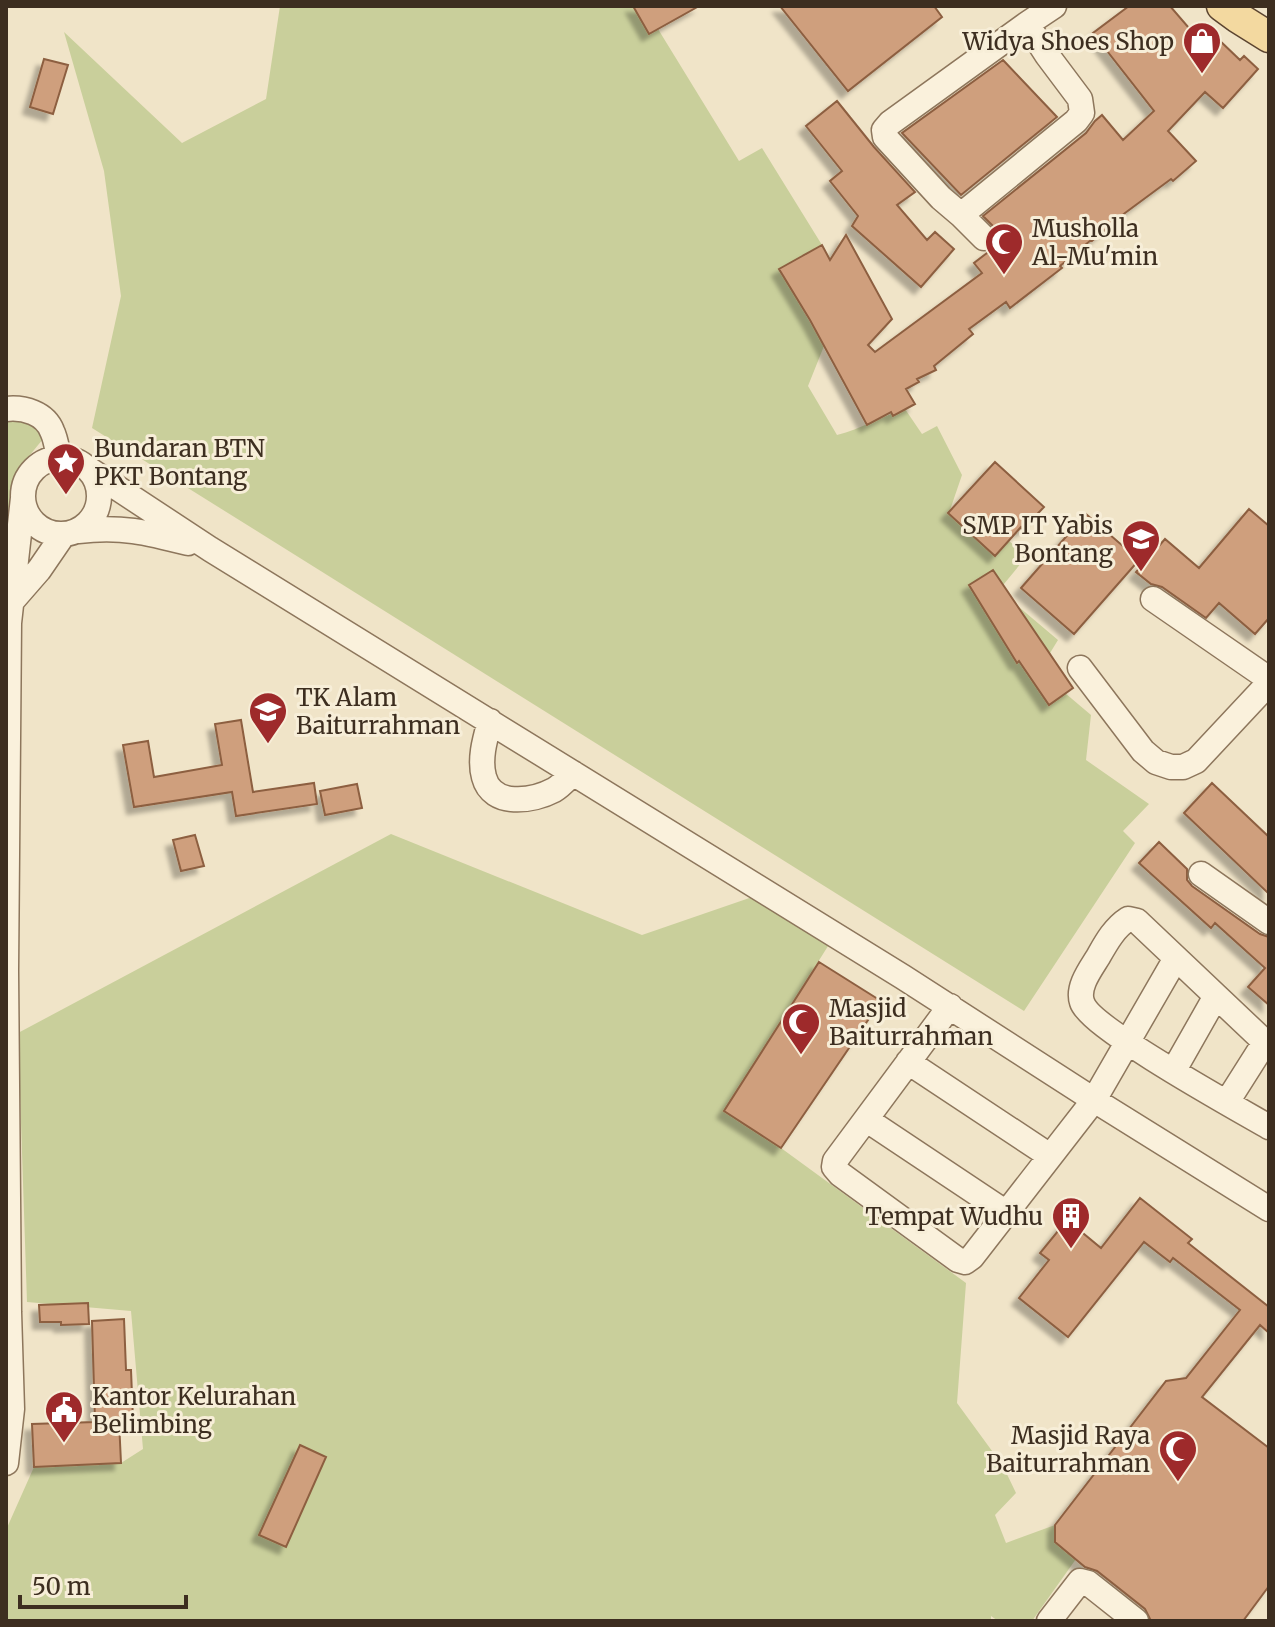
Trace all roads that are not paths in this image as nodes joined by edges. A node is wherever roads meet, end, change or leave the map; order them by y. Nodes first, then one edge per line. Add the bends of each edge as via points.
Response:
1 (1054, 6) edge
2 (1222, 6) edge
3 (1027, 24) junction
4 (1269, 37) edge
5 (961, 215) junction
6 (984, 238) dead end
7 (6, 409) edge
8 (59, 458) junction
9 (87, 468) junction
10 (23, 498) junction
11 (70, 533) junction
12 (210, 549) junction
13 (1153, 599) dead end
14 (9, 616) edge
15 (1080, 668) dead end
16 (1269, 681) edge
17 (490, 721) junction
18 (573, 773) junction
19 (1201, 874) dead end
20 (1269, 922) edge
21 (1176, 958) junction
22 (6, 971) edge
23 (1216, 996) junction
24 (950, 1006) junction
25 (1127, 1043) junction
26 (1267, 1044) edge
27 (908, 1062) junction
28 (1174, 1070) junction
29 (1094, 1100) junction
30 (1227, 1102) junction
31 (867, 1120) junction
32 (1269, 1127) edge
33 (1050, 1156) junction
34 (1269, 1209) edge
35 (1005, 1212) junction
36 (8, 1312) edge
37 (6, 1463) edge
38 (1049, 1621) edge
39 (1136, 1621) edge

1 - 3 street
2 - 4 main road
3 - 5 street via 1080,99 1082,113
3 - 5 street via 884,130
5 - 6 street
7 - 8 street via 26,409 47,423
8 - 9 street
8 - 10 street via 32,471
9 - 11 street via 100,494 98,509 90,522
9 - 12 street
10 - 11 street via 35,525
10 - 14 street
11 - 12 street via 131,529
11 - 14 street
12 - 17 street
13 - 16 street
14 - 22 street
15 - 16 street via 1143,751 1171,767 1196,761
17 - 18 street
17 - 18 street via 482,764 484,781 493,792 520,800 555,789
18 - 24 street
19 - 20 street
21 - 23 street
21 - 25 street
21 - 25 street via 1137,921 1128,919 1088,973 1080,992 1082,1004
22 - 36 street
23 - 26 street
23 - 28 street
24 - 27 street
24 - 29 street
25 - 28 street
25 - 29 street
26 - 30 street
27 - 31 street
27 - 33 street
28 - 30 street
29 - 33 street
29 - 34 street
30 - 32 street
31 - 35 street
31 - 35 street via 835,1161 836,1171 958,1260 972,1257
33 - 35 street
36 - 37 street via 12,1409
38 - 39 street via 1080,1581

